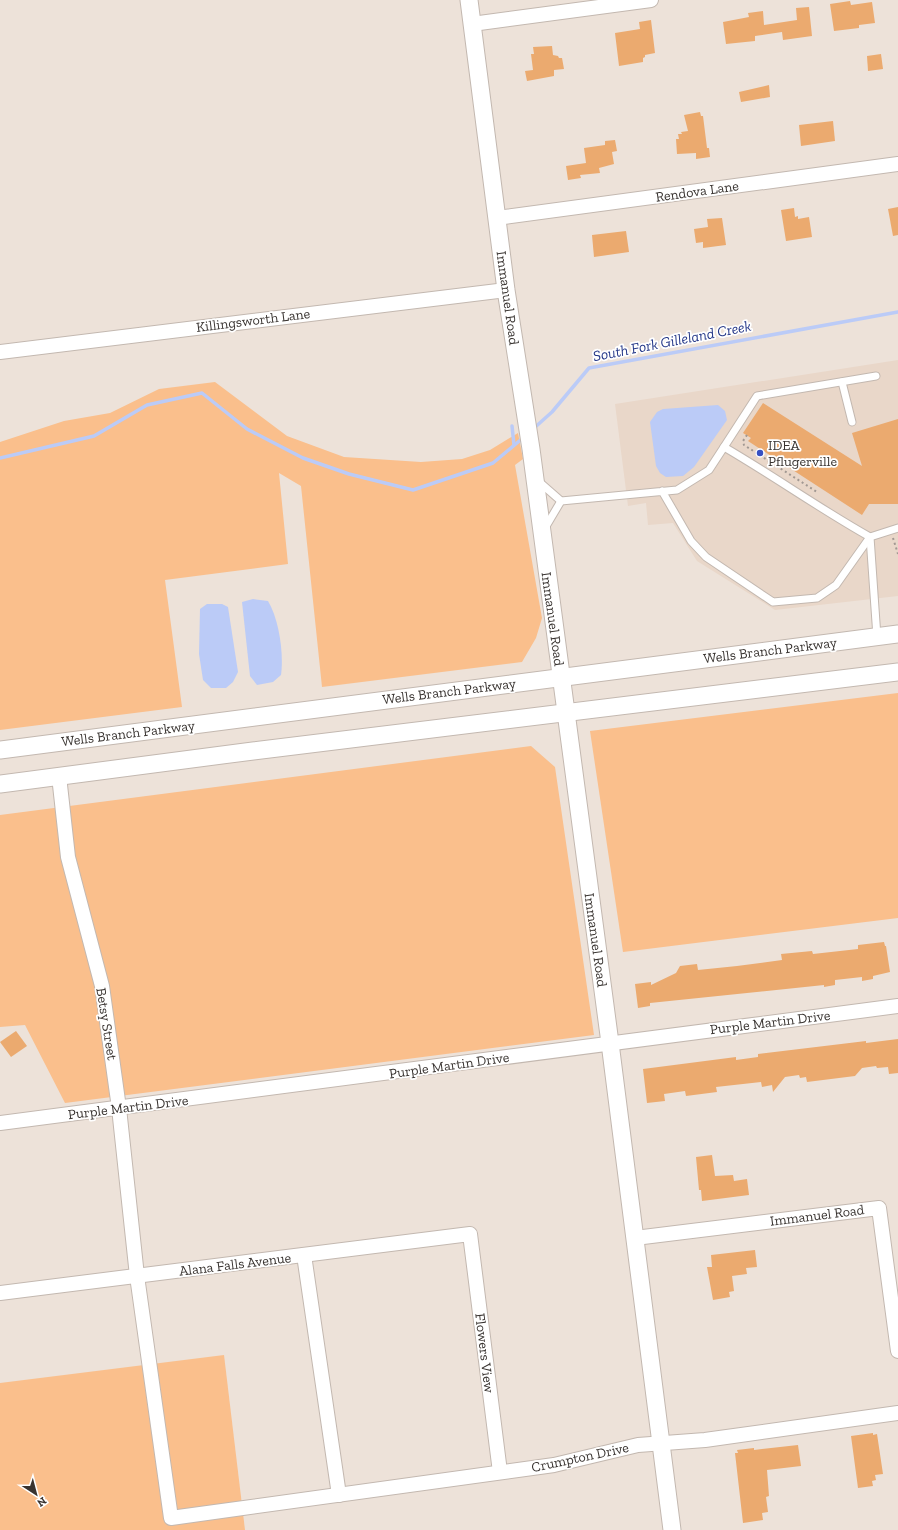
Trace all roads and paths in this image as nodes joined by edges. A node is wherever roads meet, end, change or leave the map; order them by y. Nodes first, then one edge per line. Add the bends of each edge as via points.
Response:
1 (469, 0) edge
2 (651, 0) edge
3 (472, 24) junction
4 (898, 164) edge
5 (497, 218) junction
6 (506, 290) junction
7 (0, 352) edge
8 (876, 376) dead end
9 (842, 382) junction
10 (852, 422) dead end
11 (747, 435) dead end
12 (724, 447) junction
13 (534, 478) junction
14 (662, 491) junction
15 (823, 496) dead end
16 (561, 501) junction
17 (898, 528) edge
18 (541, 534) junction
19 (870, 537) junction
20 (893, 538) dead end
21 (898, 554) edge
22 (898, 634) edge
23 (877, 636) junction
24 (898, 672) edge
25 (561, 676) junction
26 (566, 712) junction
27 (0, 750) edge
28 (59, 776) junction
29 (0, 784) edge
30 (898, 1006) edge
31 (610, 1043) junction
32 (119, 1108) junction
33 (0, 1123) edge
34 (470, 1234) joint
35 (635, 1238) junction
36 (304, 1255) junction
37 (137, 1276) junction
38 (0, 1293) edge
39 (898, 1352) edge
40 (898, 1413) edge
41 (661, 1443) junction
42 (500, 1472) junction
43 (339, 1495) junction
44 (672, 1530) edge

1 - 3 street, Immanuel Road
2 - 3 street
3 - 5 street, Immanuel Road
4 - 5 street, Rendova Lane
5 - 6 street, Immanuel Road
6 - 7 street, Killingsworth Lane
6 - 13 street, Immanuel Road
8 - 9 lane
9 - 10 lane
9 - 12 lane via 757,396
11 - 15 path via 743,441 744,445
12 - 14 lane via 709,470 677,490
12 - 19 lane
13 - 16 lane
13 - 18 street, Immanuel Road
14 - 16 lane
14 - 19 lane via 691,540 706,557 773,602 817,598 836,585
16 - 18 lane
17 - 19 lane
18 - 25 street, Immanuel Road
19 - 23 lane
20 - 21 path
22 - 23 street, Wells Branch Parkway
23 - 25 street, Wells Branch Parkway
24 - 26 street
25 - 26 street, Immanuel Road
25 - 27 street, Wells Branch Parkway
26 - 28 street
26 - 31 street, Immanuel Road
28 - 29 street
28 - 32 street, Betsy Street via 68,856 102,986
30 - 31 street, Purple Martin Drive
31 - 32 street, Purple Martin Drive
31 - 35 street, Immanuel Road
32 - 33 street, Purple Martin Drive
32 - 37 street, Betsy Street
34 - 36 street, Alana Falls Avenue
34 - 42 street, Flowers View
35 - 39 street, Immanuel Road via 879,1208
35 - 41 street, Immanuel Road
36 - 37 street, Alana Falls Avenue
36 - 43 street
37 - 38 street, Alana Falls Avenue
37 - 43 street, Betsy Street via 171,1518
40 - 41 street via 705,1440
41 - 42 street, Crumpton Drive via 638,1445 554,1465
41 - 44 street, Immanuel Road
42 - 43 street, Crumpton Drive

